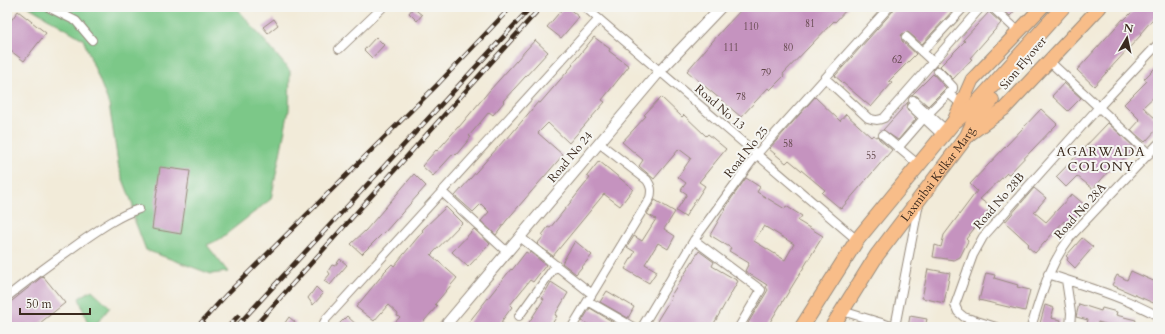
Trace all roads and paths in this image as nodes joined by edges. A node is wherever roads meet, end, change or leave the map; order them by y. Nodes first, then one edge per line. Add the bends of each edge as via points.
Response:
1 (48, 7) edge
2 (383, 7) edge
3 (721, 7) edge
4 (889, 7) edge
5 (964, 7) edge
6 (981, 7) edge
7 (992, 7) edge
8 (1042, 7) edge
9 (1064, 7) edge
10 (1074, 7) edge
11 (1100, 7) edge
12 (586, 8) edge
13 (600, 20) junction
14 (944, 28) junction
15 (1018, 32) junction
16 (906, 37) dead end
17 (955, 37) junction
18 (92, 40) dead end
19 (1158, 44) edge
20 (339, 49) dead end
21 (922, 52) junction
22 (1049, 61) junction
23 (933, 62) junction
24 (660, 71) junction
25 (938, 71) dead end
26 (826, 79) junction
27 (948, 94) junction
28 (912, 103) dead end
29 (1099, 107) junction
30 (967, 113) junction
31 (926, 116) junction
32 (948, 129) junction
33 (883, 135) dead end
34 (966, 138) junction
35 (599, 143) junction
36 (1158, 144) edge
37 (898, 148) junction
38 (757, 154) junction
39 (1149, 154) junction
40 (919, 165) junction
41 (442, 192) junction
42 (920, 199) junction
43 (139, 209) dead end
44 (520, 237) junction
45 (694, 240) junction
46 (857, 240) junction
47 (507, 252) junction
48 (556, 265) junction
49 (1048, 274) junction
50 (1066, 280) junction
51 (7, 297) edge
52 (590, 297) junction
53 (842, 311) junction
54 (519, 316) dead end
55 (1158, 316) edge
56 (322, 327) edge
57 (444, 327) edge
58 (572, 327) edge
59 (633, 327) edge
60 (642, 327) edge
61 (739, 327) edge
62 (802, 327) edge
63 (832, 327) edge
64 (895, 327) edge
65 (996, 327) edge
66 (1031, 327) edge
67 (1071, 327) edge

1 - 18 street via 76,21
2 - 20 street
3 - 24 street, Road No 24
4 - 26 street, Road No 25
5 - 14 street
6 - 17 street
7 - 15 street
8 - 15 main road
9 - 30 highway, Sion Flyover
10 - 30 highway, Sion Flyover
11 - 22 main road, Laxmibai Kelkar Marg
12 - 13 street, Road No 13
13 - 24 street, Road No 13
13 - 41 street
14 - 17 street
14 - 21 street
15 - 30 main road via 972,80
16 - 21 street
17 - 23 street
19 - 29 street, Road No 28B
21 - 23 street
22 - 29 street
22 - 34 main road, Laxmibai Kelkar Marg via 1004,110
23 - 26 street via 880,120 868,118
24 - 35 street, Road No 24
24 - 38 street, Road No 13
25 - 27 street via 953,85
26 - 38 street, Road No 25
27 - 30 street
27 - 31 street
28 - 31 street
29 - 39 street
29 - 65 street, Road No 28B via 983,237 973,255 955,305 958,312 964,316
30 - 32 highway, Laxmibai Kelkar Marg
30 - 34 highway
31 - 32 street
31 - 37 street
32 - 34 highway
32 - 40 highway, Laxmibai Kelkar Marg
33 - 37 street
34 - 42 highway, Laxmibai Kelkar Marg
35 - 44 street, Road No 24
35 - 52 street via 647,180 652,191
36 - 39 street, Road No 28A
37 - 40 street
38 - 45 street, Road No 25
38 - 46 street, Road No 13
39 - 49 street, Road No 28A via 1071,236 1060,250
40 - 46 highway, Laxmibai Kelkar Marg
41 - 47 street
41 - 56 street via 326,318
42 - 53 highway, Laxmibai Kelkar Marg via 877,255
42 - 64 street
43 - 51 street via 128,212 98,230
44 - 47 street, Road No 24
44 - 48 street
45 - 60 street, Road No 25
45 - 61 street via 761,290
46 - 62 highway, Laxmibai Kelkar Marg
47 - 57 street, Road No 24
48 - 52 street
48 - 54 street
49 - 50 street
49 - 66 street, Road No 28A
50 - 55 street via 1110,295
50 - 67 street
52 - 58 street
52 - 59 street
53 - 63 highway, Laxmibai Kelkar Marg
53 - 64 street

